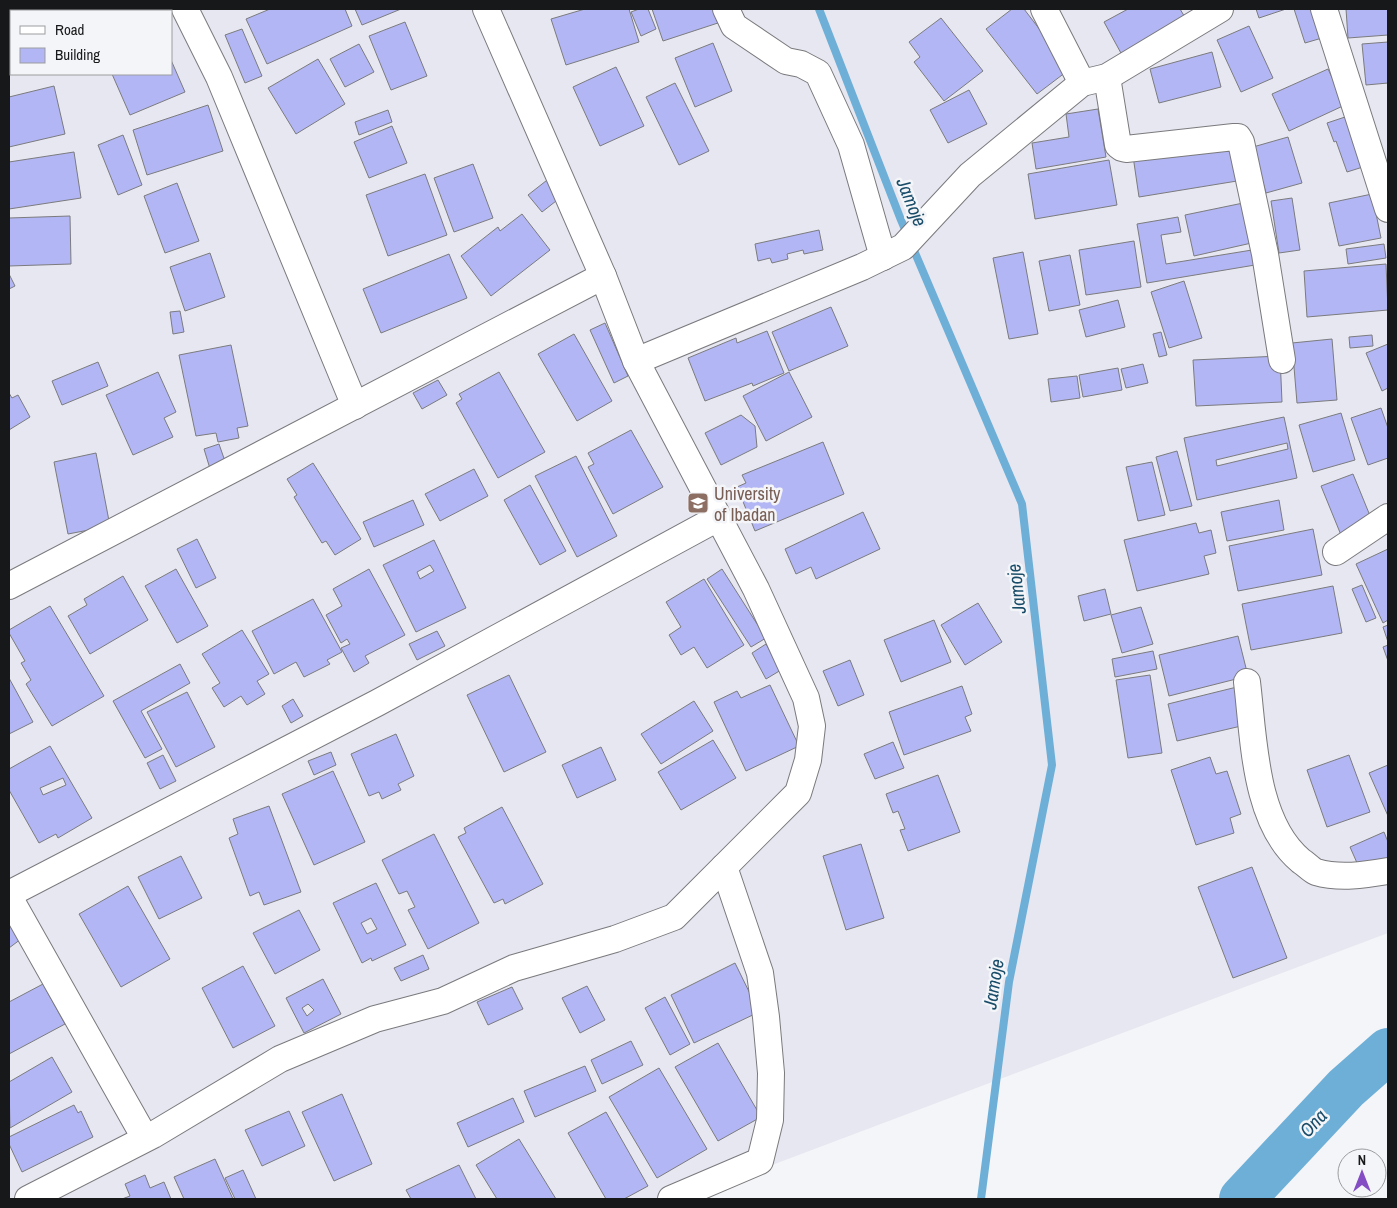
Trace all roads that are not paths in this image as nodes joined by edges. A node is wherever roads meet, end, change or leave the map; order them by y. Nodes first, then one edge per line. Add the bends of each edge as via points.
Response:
1 (185, 9) edge
2 (486, 9) edge
3 (726, 9) edge
4 (1044, 9) edge
5 (1220, 9) edge
6 (1324, 9) edge
7 (1107, 77) junction
8 (1082, 83) junction
9 (1388, 208) edge
10 (883, 257) junction
11 (603, 276) junction
12 (1282, 360) dead end
13 (636, 361) junction
14 (355, 406) junction
15 (1388, 517) edge
16 (718, 518) junction
17 (1336, 552) dead end
18 (9, 586) edge
19 (1248, 682) dead end
20 (724, 867) junction
21 (1388, 871) edge
22 (9, 896) edge
23 (144, 1138) junction
24 (28, 1199) edge
25 (671, 1199) edge

1 - 14 street via 219,77
2 - 11 street
3 - 10 street via 734,26 786,62 801,64 818,72 851,145
4 - 8 street
5 - 7 street
6 - 9 street
7 - 8 street
7 - 12 street via 1118,145 1122,148 1238,137 1265,254
8 - 10 street via 970,175 903,247
10 - 13 street
11 - 13 street
11 - 14 street
13 - 16 street
14 - 18 street
15 - 17 street
16 - 20 street via 756,590 806,698 812,726 808,760 798,793
16 - 22 street via 377,703
19 - 21 street via 1258,772 1266,810 1290,851 1315,872 1352,877
20 - 23 street via 674,917 615,939 514,968 443,1001 375,1019 280,1059
20 - 25 street via 760,973 771,1073 770,1120 760,1161
22 - 23 street
23 - 24 street

